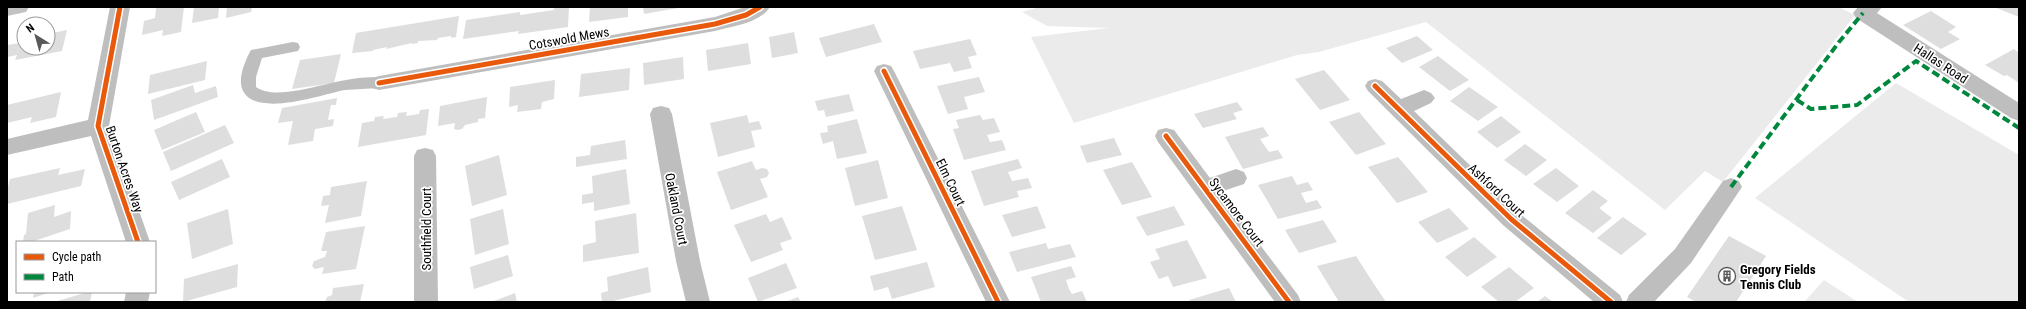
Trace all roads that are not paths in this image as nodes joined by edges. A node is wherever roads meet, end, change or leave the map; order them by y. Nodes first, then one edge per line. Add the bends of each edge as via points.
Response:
1 (19, 7) edge
2 (120, 7) edge
3 (760, 7) edge
4 (7, 9) edge
5 (1868, 10) edge
6 (293, 47) dead end
7 (884, 71) dead end
8 (379, 83) joint
9 (1375, 86) dead end
10 (1424, 98) dead end
11 (1396, 109) junction
12 (2019, 113) edge
13 (661, 114) dead end
14 (98, 126) junction
15 (1166, 136) dead end
16 (7, 147) edge
17 (426, 156) dead end
18 (1236, 178) dead end
19 (1731, 187) dead end
20 (1205, 188) junction
21 (138, 241) edge
22 (426, 302) edge
23 (698, 302) edge
24 (998, 302) edge
25 (1289, 302) edge
26 (1610, 302) edge
27 (1638, 302) edge

1 - 4 street
2 - 14 street, Burton Acres Way
3 - 8 street, Cotswold Mews via 746,15 715,24
5 - 12 street, Hallas Road
6 - 8 lane, Cotswold Mews via 256,54 248,82 249,89 258,97 277,98 345,85
7 - 24 street, Elm Court via 917,120
9 - 11 street, Ashford Court
10 - 11 street
11 - 26 street, Ashford Court via 1511,219
13 - 23 street, Oakland Court
14 - 16 street
14 - 21 street, Burton Acres Way
15 - 20 street, Sycamore Court
17 - 22 street, Southfield Court
18 - 20 street, Sycamore Court
19 - 27 street via 1718,216
20 - 25 street, Sycamore Court

